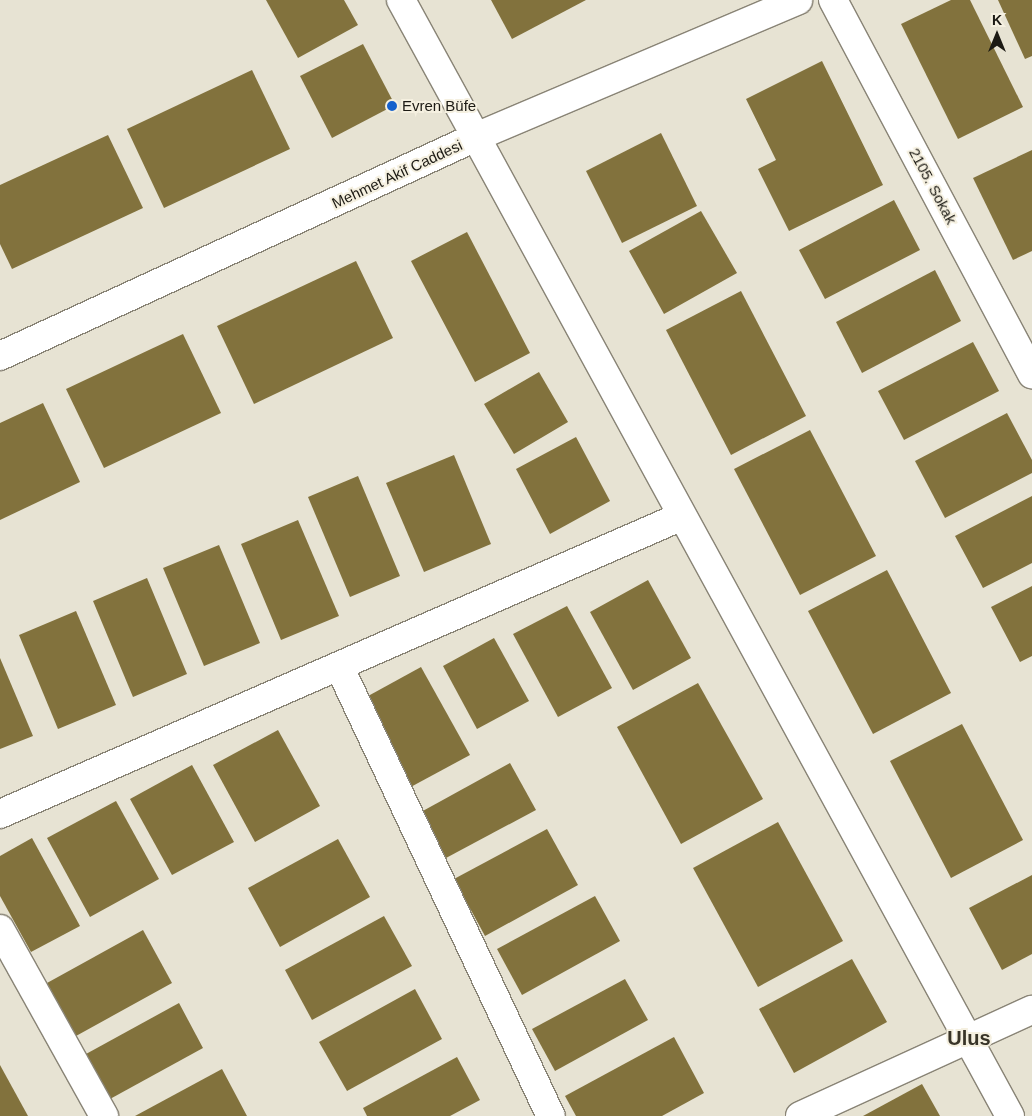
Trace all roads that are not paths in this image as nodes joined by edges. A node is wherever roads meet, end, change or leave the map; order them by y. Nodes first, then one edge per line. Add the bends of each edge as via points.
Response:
1 (401, 0) edge
2 (798, 0) edge
3 (833, 0) edge
4 (476, 137) junction
5 (0, 356) edge
6 (1032, 374) edge
7 (682, 516) junction
8 (339, 666) junction
9 (0, 814) edge
10 (0, 929) edge
11 (1032, 1010) edge
12 (968, 1039) junction
13 (104, 1116) edge
14 (550, 1116) edge
15 (800, 1116) edge
16 (1010, 1116) edge

1 - 4 street
2 - 4 street, Mehmet Akif Caddesi
3 - 6 street, 2105. Sokak
4 - 5 street, Mehmet Akif Caddesi
4 - 7 street
7 - 8 street
7 - 12 street
8 - 9 street
8 - 14 street
10 - 13 street
11 - 12 street
12 - 15 street
12 - 16 street

